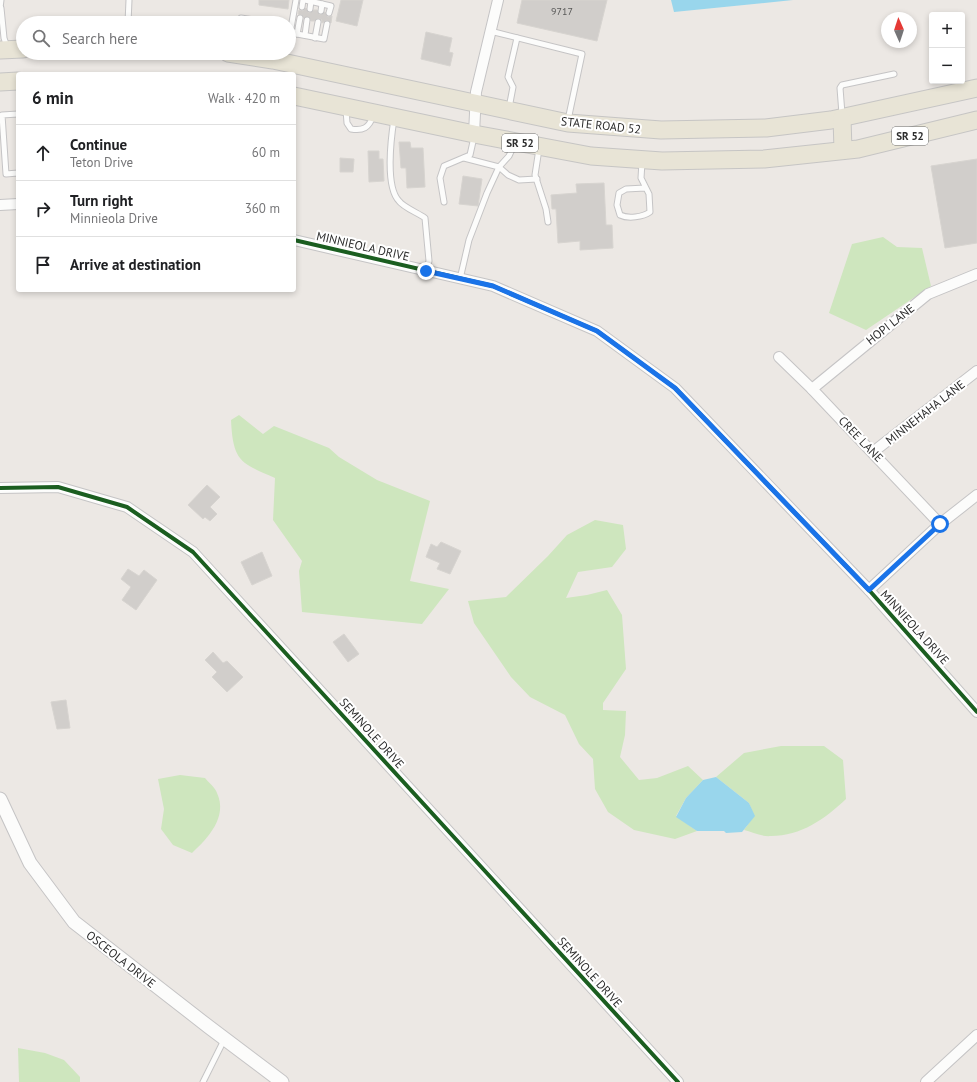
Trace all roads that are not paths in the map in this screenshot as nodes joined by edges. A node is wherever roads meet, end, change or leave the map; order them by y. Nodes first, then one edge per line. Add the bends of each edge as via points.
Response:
1 (2, 0) edge
2 (129, 0) edge
3 (296, 0) edge
4 (306, 0) edge
5 (498, 0) edge
6 (322, 4) junction
7 (302, 7) dead end
8 (0, 8) edge
9 (310, 9) dead end
10 (321, 11) dead end
11 (329, 13) dead end
12 (128, 16) edge
13 (293, 16) edge
14 (300, 18) dead end
15 (307, 20) dead end
16 (318, 22) dead end
17 (327, 24) dead end
18 (490, 31) junction
19 (297, 34) joint
20 (305, 36) junction
21 (315, 38) junction
22 (517, 38) junction
23 (10, 50) edge
24 (285, 60) edge
25 (894, 74) dead end
26 (16, 81) edge
27 (0, 82) edge
28 (977, 88) edge
29 (296, 96) edge
30 (474, 103) junction
31 (508, 111) junction
32 (16, 114) edge
33 (394, 118) junction
34 (842, 118) junction
35 (977, 120) edge
36 (568, 123) junction
37 (474, 134) junction
38 (515, 142) junction
39 (2, 144) edge
40 (539, 146) junction
41 (843, 150) junction
42 (464, 158) junction
43 (643, 159) junction
44 (499, 167) junction
45 (16, 173) edge
46 (536, 179) junction
47 (646, 188) junction
48 (444, 202) dead end
49 (16, 204) edge
50 (0, 205) edge
51 (548, 222) dead end
52 (296, 240) edge
53 (426, 271) junction
54 (977, 274) edge
55 (460, 279) junction
56 (779, 357) dead end
57 (977, 371) edge
58 (812, 389) junction
59 (873, 452) junction
60 (0, 488) edge
61 (977, 495) edge
62 (940, 524) junction
63 (869, 590) junction
64 (977, 712) edge
65 (0, 799) edge
66 (977, 1035) edge
67 (224, 1039) junction
68 (277, 1080) edge
69 (204, 1082) edge
70 (678, 1082) edge
71 (926, 1082) edge

1 - 8 lane
2 - 12 lane
3 - 13 lane
4 - 6 lane
4 - 7 lane
4 - 9 lane
5 - 18 street
6 - 10 lane
6 - 11 lane via 331,6
8 - 23 lane via 4,38
14 - 19 lane
15 - 20 lane
16 - 21 lane
17 - 21 lane via 324,39
18 - 22 lane
18 - 30 street
19 - 20 lane
20 - 21 lane
22 - 31 lane via 508,77 513,87
22 - 36 lane via 582,54
24 - 30 main road, STATE ROAD 52 / SR 52
25 - 34 lane via 842,85
26 - 27 main road
28 - 34 main road, STATE ROAD 52 / SR 52
29 - 33 main road, SR 52
30 - 31 main road, STATE ROAD 52 / SR 52
30 - 37 street
31 - 36 main road, STATE ROAD 52 / SR 52
32 - 39 lane via 2,115
33 - 37 main road, SR 52
33 - 53 lane via 391,136 391,183 399,202 425,218 429,261
34 - 36 main road, STATE ROAD 52 / SR 52 via 766,128 668,130
34 - 41 main road
35 - 41 main road, SR 52 via 858,149
37 - 38 main road, SR 52
37 - 42 lane via 470,155
38 - 40 main road, SR 52
38 - 44 lane via 509,156
39 - 45 lane via 6,174
40 - 43 main road, SR 52 via 591,156
40 - 46 lane
41 - 43 main road, SR 52 via 764,159
42 - 44 lane
42 - 48 lane via 444,166 440,178
43 - 47 lane via 641,178
44 - 46 lane via 519,180
44 - 55 lane via 469,240
46 - 51 lane
47 - 47 lane via 650,212 632,217 620,215 617,205 620,193 626,189
49 - 50 street
52 - 53 street, MINNIEOLA DRIVE
53 - 55 street, MINNIEOLA DRIVE
54 - 58 street, HOPI LANE via 928,294
55 - 63 street, MINNIEOLA DRIVE via 493,286 597,331 675,388
56 - 58 street, CREE LANE
57 - 59 street, MINNEHAHA LANE
58 - 59 street, CREE LANE
59 - 62 street, CREE LANE
60 - 70 street, SEMINOLE DRIVE via 58,487 127,506 193,552
61 - 62 street
62 - 63 street
63 - 64 street, MINNIEOLA DRIVE
65 - 67 street, OSCEOLA DRIVE via 30,863 74,922
66 - 71 street
67 - 68 street, OSCEOLA DRIVE
67 - 69 lane

